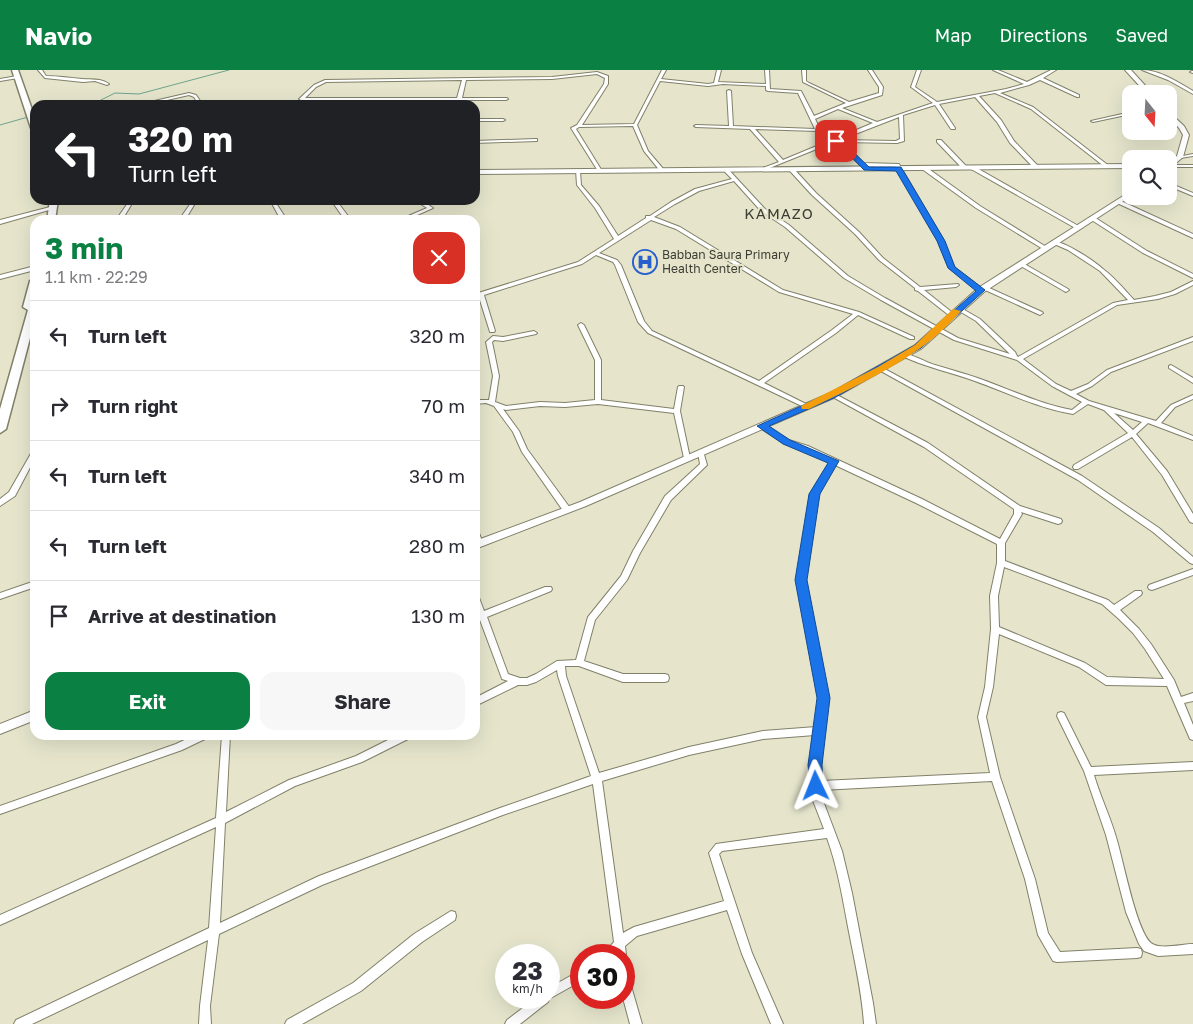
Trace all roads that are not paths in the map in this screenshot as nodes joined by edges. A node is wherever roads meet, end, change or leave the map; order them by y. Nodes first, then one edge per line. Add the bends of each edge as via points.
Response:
1 (40, 70) edge
2 (664, 70) edge
3 (719, 70) edge
4 (767, 70) edge
5 (804, 70) edge
6 (870, 70) edge
7 (919, 70) edge
8 (995, 70) edge
9 (1054, 70) edge
10 (1128, 70) edge
11 (1144, 70) edge
12 (17, 72) edge
13 (1041, 79) junction
14 (0, 80) edge
15 (464, 80) junction
16 (660, 80) junction
17 (107, 84) dead end
18 (716, 84) junction
19 (1028, 84) junction
20 (766, 85) junction
21 (1142, 85) edge
22 (729, 91) dead end
23 (997, 93) junction
24 (1193, 93) edge
25 (1078, 96) dead end
26 (977, 97) junction
27 (506, 99) dead end
28 (30, 100) edge
29 (162, 100) edge
30 (198, 100) edge
31 (328, 100) edge
32 (459, 100) joint
33 (849, 103) junction
34 (936, 104) junction
35 (839, 108) junction
36 (30, 112) edge
37 (901, 115) junction
38 (1122, 115) edge
39 (812, 118) junction
40 (480, 120) edge
41 (503, 120) dead end
42 (1093, 121) dead end
43 (1178, 123) edge
44 (878, 124) junction
45 (634, 125) junction
46 (578, 126) junction
47 (696, 126) dead end
48 (731, 128) junction
49 (752, 128) junction
50 (953, 128) dead end
51 (818, 130) junction
52 (535, 140) dead end
53 (838, 141) junction
54 (939, 141) dead end
55 (480, 142) edge
56 (1193, 155) edge
57 (1180, 157) junction
58 (1177, 160) edge
59 (782, 162) junction
60 (861, 164) junction
61 (1107, 166) junction
62 (1122, 166) edge
63 (1193, 166) edge
64 (1036, 167) junction
65 (1177, 167) edge
66 (899, 168) junction
67 (924, 168) junction
68 (965, 168) junction
69 (973, 168) junction
70 (867, 169) junction
71 (726, 170) junction
72 (762, 170) junction
73 (792, 170) junction
74 (578, 171) junction
75 (600, 171) junction
76 (663, 171) junction
77 (480, 172) edge
78 (734, 180) junction
79 (1177, 188) edge
80 (1193, 195) edge
81 (1122, 200) edge
82 (1119, 202) junction
83 (48, 205) edge
84 (426, 205) edge
85 (414, 215) edge
86 (648, 218) junction
87 (1092, 218) junction
88 (0, 222) edge
89 (1079, 228) junction
90 (1193, 236) edge
91 (616, 238) junction
92 (1054, 242) junction
93 (1045, 248) junction
94 (597, 254) junction
95 (1021, 264) junction
96 (30, 269) edge
97 (1193, 276) edge
98 (0, 277) edge
99 (1193, 283) edge
100 (956, 285) dead end
101 (917, 289) junction
102 (983, 289) junction
103 (1066, 290) dead end
104 (480, 295) edge
105 (30, 301) edge
106 (480, 301) edge
107 (1132, 301) junction
108 (956, 312) junction
109 (857, 313) junction
110 (1040, 313) dead end
111 (30, 318) edge
112 (581, 325) dead end
113 (937, 328) junction
114 (492, 331) dead end
115 (534, 334) dead end
116 (912, 338) dead end
117 (1193, 339) edge
118 (904, 355) junction
119 (1016, 358) junction
120 (1171, 367) dead end
121 (881, 369) junction
122 (1193, 382) edge
123 (760, 383) junction
124 (681, 387) dead end
125 (1071, 394) junction
126 (833, 395) junction
127 (1193, 397) edge
128 (480, 402) edge
129 (598, 402) junction
130 (1087, 402) junction
131 (495, 404) junction
132 (806, 406) junction
133 (1106, 409) junction
134 (2, 411) edge
135 (677, 411) junction
136 (1147, 421) junction
137 (1157, 424) junction
138 (762, 426) junction
139 (0, 429) edge
140 (1132, 433) junction
141 (1193, 438) edge
142 (701, 453) junction
143 (687, 458) junction
144 (30, 461) edge
145 (834, 461) junction
146 (1076, 467) dead end
147 (0, 503) edge
148 (1017, 508) junction
149 (567, 510) junction
150 (1191, 516) edge
151 (1058, 521) dead end
152 (480, 543) edge
153 (1001, 543) junction
154 (1193, 561) edge
155 (1001, 563) junction
156 (1193, 572) edge
157 (30, 586) edge
158 (1152, 587) dead end
159 (548, 588) dead end
160 (1138, 593) dead end
161 (0, 596) edge
162 (1114, 610) junction
163 (480, 615) edge
164 (480, 620) edge
165 (995, 630) junction
166 (560, 663) junction
167 (579, 663) junction
168 (665, 678) dead end
169 (514, 682) junction
170 (1171, 683) junction
171 (1193, 696) edge
172 (480, 699) edge
173 (1179, 701) junction
174 (1061, 716) dead end
175 (30, 717) edge
176 (0, 729) edge
177 (820, 731) junction
178 (1193, 736) edge
179 (194, 740) edge
180 (226, 740) edge
181 (397, 740) edge
182 (1193, 766) edge
183 (1088, 771) junction
184 (995, 777) junction
185 (595, 779) junction
186 (816, 786) junction
187 (0, 810) edge
188 (219, 821) junction
189 (830, 833) junction
190 (730, 904) junction
191 (451, 916) dead end
192 (0, 920) edge
193 (214, 931) junction
194 (620, 944) edge
195 (622, 944) edge
196 (1193, 949) edge
197 (1137, 953) dead end
198 (530, 1009) edge
199 (632, 1009) edge
200 (20, 1024) edge
201 (205, 1024) edge
202 (291, 1024) edge
203 (512, 1024) edge
204 (636, 1024) edge
205 (776, 1024) edge
206 (870, 1024) edge

1 - 17 street via 46,77 70,77 81,81 95,78
2 - 16 street
3 - 18 street
4 - 20 street
5 - 33 street via 804,82
6 - 33 street via 882,92 878,96
7 - 34 street via 913,87
8 - 19 street
9 - 13 street
10 - 21 street
11 - 24 street via 1170,79
12 - 14 street
12 - 28 main road
12 - 36 main road
13 - 19 street
13 - 25 street
15 - 31 street via 325,81 301,99
15 - 32 street
15 - 46 street via 603,74 607,77 606,84
16 - 18 street
16 - 45 street
18 - 20 street
19 - 23 street
20 - 39 street via 768,91 800,92
22 - 48 street
23 - 26 street
23 - 61 street via 1032,108
26 - 34 street
26 - 64 street
27 - 32 street
29 - 30 street via 189,94
33 - 35 street
34 - 37 street
34 - 50 street
35 - 39 street
35 - 44 street
37 - 44 street
37 - 53 street via 901,141
38 - 42 street
39 - 51 street
40 - 41 street
43 - 57 street via 1186,135
44 - 53 street
45 - 46 street
45 - 76 street via 646,151
46 - 75 street via 573,130
47 - 48 street
48 - 49 street
49 - 51 street
49 - 59 street
51 - 53 street
52 - 55 street
53 - 59 street
53 - 60 street
54 - 68 street
56 - 57 street
57 - 58 street
59 - 72 street
60 - 66 street via 894,164
60 - 70 street
61 - 62 street
61 - 64 street
63 - 65 street
64 - 69 street
66 - 67 street
66 - 70 street
66 - 102 street via 941,241 952,268
67 - 68 street
67 - 93 street via 978,207
68 - 69 street
69 - 89 street
70 - 73 street
71 - 72 street
71 - 76 street
71 - 78 street
72 - 73 street
73 - 101 street via 881,259
74 - 75 street
74 - 77 street
74 - 91 street via 580,185
75 - 76 street
78 - 86 street via 697,190
78 - 113 street via 763,210 787,226 846,277
79 - 80 street
81 - 82 street
82 - 87 street
82 - 90 street
83 - 88 street
84 - 85 street via 431,208
86 - 91 street
86 - 109 street via 678,228 781,291
87 - 89 street
87 - 97 street via 1145,252
89 - 92 street
91 - 94 street
92 - 93 street
92 - 107 street via 1102,270
93 - 95 street
94 - 104 street via 580,263
94 - 123 street via 618,265 640,322 650,332
95 - 102 street
95 - 103 street
96 - 98 street
99 - 107 street via 1173,293
100 - 101 street
101 - 108 street
102 - 108 street
102 - 110 street
105 - 134 main road
106 - 114 street
107 - 119 street via 1114,304
108 - 113 street
108 - 119 street via 978,320
109 - 116 street
109 - 123 street via 834,333 787,361
111 - 134 main road
112 - 129 street via 598,360
113 - 118 street
113 - 119 street via 956,339
115 - 131 street via 493,338 489,342 496,376
117 - 125 street via 1109,371
118 - 121 street
118 - 130 street via 1052,408 1072,412
119 - 125 street
120 - 122 street
121 - 126 street
121 - 154 street via 1080,478 1156,530
123 - 132 street
124 - 135 street
125 - 130 street
126 - 132 street
126 - 148 street via 926,445
127 - 137 street via 1173,406
128 - 131 street
129 - 131 street via 506,408
129 - 135 street
130 - 133 street
131 - 149 street
132 - 138 street
133 - 136 street
133 - 140 street
134 - 139 main road
135 - 143 street
136 - 137 street
136 - 140 street
137 - 141 street
138 - 142 street
138 - 145 street via 787,442
140 - 146 street
140 - 150 street via 1164,473
142 - 143 street
142 - 167 street via 704,465 668,498 624,578 591,619
143 - 149 street
144 - 147 street via 12,494
145 - 153 street
145 - 177 street via 814,494 801,580 824,698
148 - 151 street
148 - 153 street via 1018,514
149 - 152 street
153 - 155 street
155 - 162 street via 1105,602
155 - 165 street via 994,596
156 - 158 street
157 - 161 street
159 - 163 street
160 - 162 street
162 - 170 street via 1151,648
164 - 169 street via 505,676
165 - 170 street via 1082,665 1106,681
165 - 184 street via 989,687 982,716
166 - 167 street
166 - 169 street via 527,683
166 - 185 street
167 - 168 street via 623,678
169 - 172 street
170 - 173 street
171 - 173 street
173 - 178 street
174 - 183 street
175 - 176 street
177 - 185 street via 762,735 689,751
177 - 186 street via 815,765
179 - 187 street
180 - 188 street
181 - 188 street via 359,759 292,783
182 - 183 street
183 - 196 street via 1141,938 1158,951
184 - 186 street
184 - 197 street via 1030,879 1043,935 1056,957
185 - 193 street via 319,881
185 - 194 street
186 - 189 street
188 - 192 street
188 - 193 street
189 - 190 street via 715,849
189 - 206 street via 847,893
190 - 195 street via 634,932
190 - 205 street
191 - 202 street via 357,987
193 - 200 street
193 - 201 street
198 - 203 street
199 - 204 street

